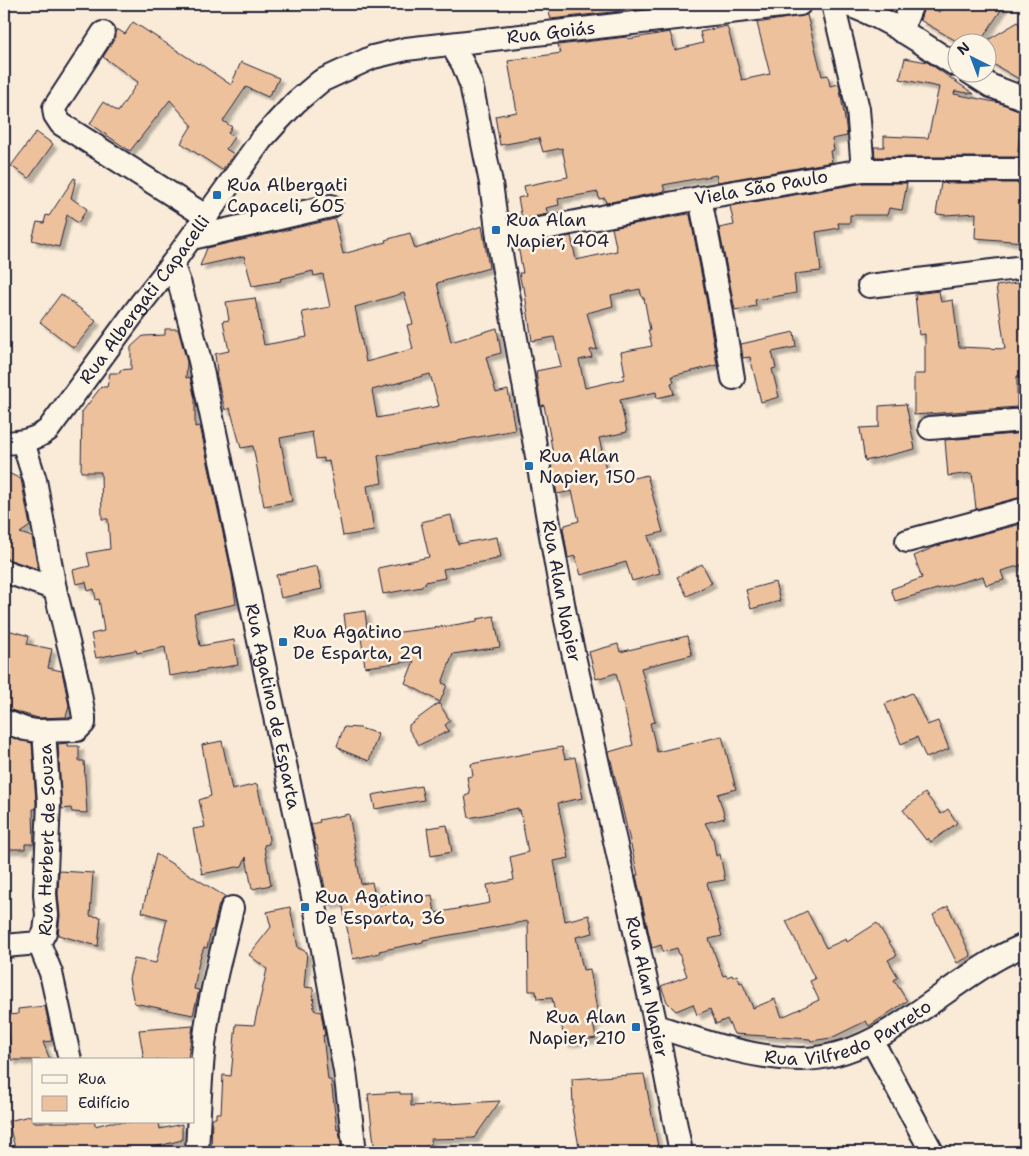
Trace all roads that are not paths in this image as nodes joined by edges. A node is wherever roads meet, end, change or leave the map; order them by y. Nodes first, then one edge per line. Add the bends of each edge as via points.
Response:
1 (800, 4) edge
2 (833, 4) edge
3 (844, 4) edge
4 (912, 4) edge
5 (901, 31) junction
6 (103, 34) dead end
7 (451, 44) junction
8 (946, 59) edge
9 (985, 82) edge
10 (1025, 99) edge
11 (863, 170) junction
12 (1025, 170) edge
13 (700, 198) junction
14 (330, 206) dead end
15 (207, 217) junction
16 (498, 237) junction
17 (192, 238) junction
18 (172, 264) junction
19 (1025, 266) edge
20 (869, 286) dead end
21 (733, 378) dead end
22 (1025, 420) edge
23 (930, 428) dead end
24 (13, 443) edge
25 (1025, 509) edge
26 (907, 541) dead end
27 (4, 571) edge
28 (55, 589) junction
29 (4, 721) edge
30 (44, 731) junction
31 (232, 908) dead end
32 (39, 943) junction
33 (1025, 945) edge
34 (4, 946) edge
35 (656, 1026) junction
36 (872, 1041) junction
37 (70, 1058) edge
38 (679, 1146) edge
39 (198, 1152) edge
40 (355, 1152) edge
41 (932, 1152) edge

1 - 7 street, Rua Goiás
2 - 11 street via 858,109
3 - 5 street
4 - 5 street
5 - 8 street
6 - 15 street via 54,108 54,115 61,124
7 - 15 street, Rua Albergati Capacelli via 373,57 321,81 296,102 261,140
7 - 16 street, Rua Alan Napier via 471,84
9 - 10 street
11 - 12 street, Viela São Paulo
11 - 13 street, Viela São Paulo
13 - 16 street, Viela São Paulo
13 - 21 street
14 - 17 street
15 - 17 street, Rua Albergati Capacelli
16 - 35 street, Rua Alan Napier via 566,620
17 - 18 street, Rua Albergati Capacelli
18 - 24 street, Rua Albergati Capacelli via 52,425 38,438
18 - 40 street, Rua Agatino de Esparta via 200,361 316,911 345,1071
19 - 20 street
22 - 23 street
24 - 28 street via 35,480
25 - 26 street
27 - 28 street
28 - 30 street via 76,674 84,724 77,730
29 - 30 street via 24,729
30 - 32 street, Rua Herbert de Souza via 49,802 47,915 45,932
31 - 39 street via 205,1034 199,1090
32 - 34 street, Rua Herbert de Souza
32 - 37 street via 51,973
33 - 36 street, Rua Vilfredo Parreto via 997,958
35 - 36 street, Rua Vilfredo Parreto via 738,1050 801,1059 832,1055
35 - 38 street, Rua Alan Napier
36 - 41 street

